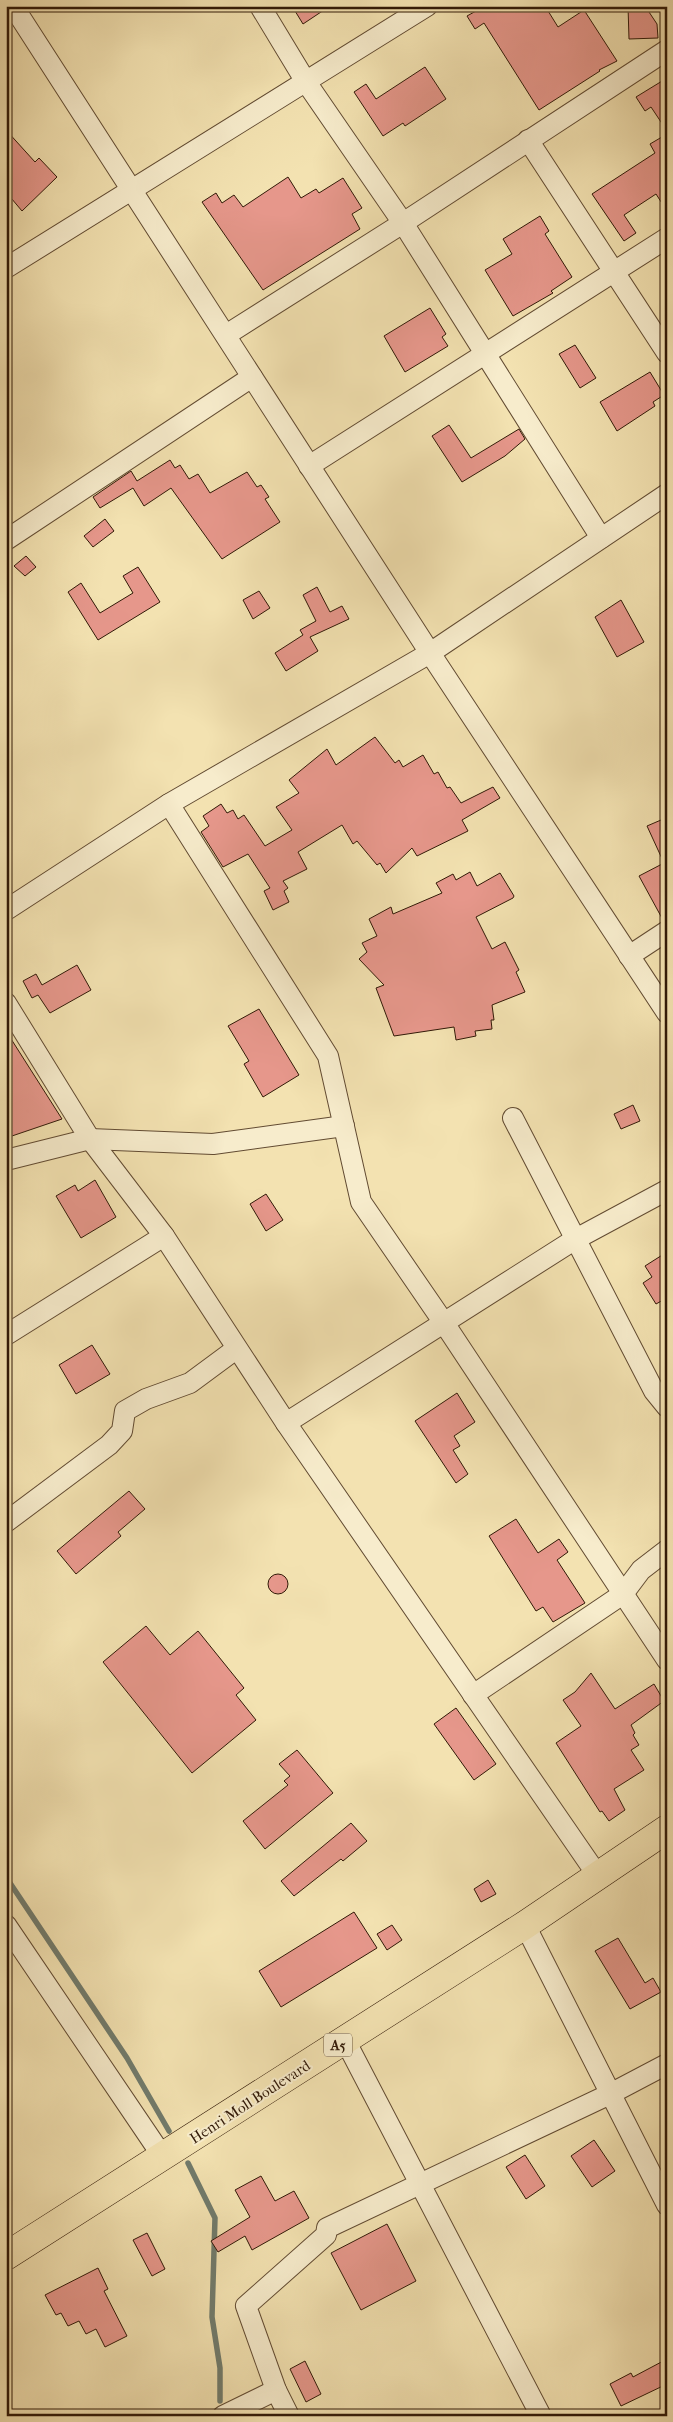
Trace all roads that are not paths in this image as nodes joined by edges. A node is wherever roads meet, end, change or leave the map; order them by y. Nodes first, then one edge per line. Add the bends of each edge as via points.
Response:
1 (13, 6) edge
2 (260, 6) edge
3 (427, 6) edge
4 (667, 50) edge
5 (306, 82) junction
6 (528, 140) junction
7 (131, 190) junction
8 (403, 223) junction
9 (667, 238) edge
10 (6, 268) edge
11 (614, 272) junction
12 (226, 335) junction
13 (667, 353) edge
14 (484, 354) junction
15 (252, 378) junction
16 (310, 466) junction
17 (664, 503) edge
18 (601, 538) junction
19 (6, 540) edge
20 (430, 653) junction
21 (169, 804) junction
22 (6, 910) edge
23 (667, 931) edge
24 (629, 956) junction
25 (6, 1003) edge
26 (667, 1013) edge
27 (513, 1118) dead end
28 (344, 1126) junction
29 (90, 1139) junction
30 (6, 1160) edge
31 (667, 1190) edge
32 (164, 1236) junction
33 (574, 1240) junction
34 (444, 1323) junction
35 (6, 1335) edge
36 (236, 1349) junction
37 (667, 1406) edge
38 (286, 1423) junction
39 (6, 1522) edge
40 (667, 1550) edge
41 (623, 1594) junction
42 (667, 1660) edge
43 (474, 1695) junction
44 (667, 1829) edge
45 (598, 1876) junction
46 (6, 1925) edge
47 (525, 1925) junction
48 (345, 2040) junction
49 (667, 2064) edge
50 (610, 2094) junction
51 (163, 2157) junction
52 (420, 2184) junction
53 (667, 2205) edge
54 (6, 2256) edge
55 (276, 2390) junction
56 (223, 2416) edge
57 (289, 2416) edge
58 (541, 2416) edge

1 - 7 street
2 - 5 street
3 - 5 street
4 - 6 street
5 - 7 street
5 - 8 street
6 - 8 street
6 - 11 street
7 - 10 street
7 - 12 street
8 - 12 street
8 - 14 street
9 - 11 street
11 - 13 street
11 - 14 street
12 - 15 street
14 - 16 street
14 - 18 street
15 - 16 street
15 - 19 street
16 - 20 street
17 - 18 street
18 - 20 street
20 - 21 street
20 - 24 street
21 - 22 street
21 - 28 street via 328,1056
23 - 24 street
24 - 26 street
25 - 29 street
27 - 33 street
28 - 29 street via 213,1144
28 - 34 street via 361,1202
29 - 30 street
29 - 32 street
31 - 33 street
32 - 35 street
32 - 36 street
33 - 34 street
33 - 37 street via 654,1390
34 - 38 street
34 - 41 street
36 - 38 street
36 - 39 street via 190,1383 146,1399 125,1411 122,1430 109,1445
38 - 43 street
40 - 41 street via 642,1570
41 - 42 street
41 - 43 street
43 - 45 street
44 - 45 highway, Henri Moll Boulevard / A5
45 - 47 highway, Henri Moll Boulevard / A5
46 - 51 street
47 - 48 highway, Henri Moll Boulevard / A5
47 - 50 street
48 - 51 highway, Henri Moll Boulevard / A5
48 - 52 street
49 - 50 street
50 - 52 street
50 - 53 street
51 - 54 highway, Henri Moll Boulevard / A5
52 - 55 street via 326,2228 326,2236 246,2306
52 - 58 street
55 - 56 street
55 - 57 street

